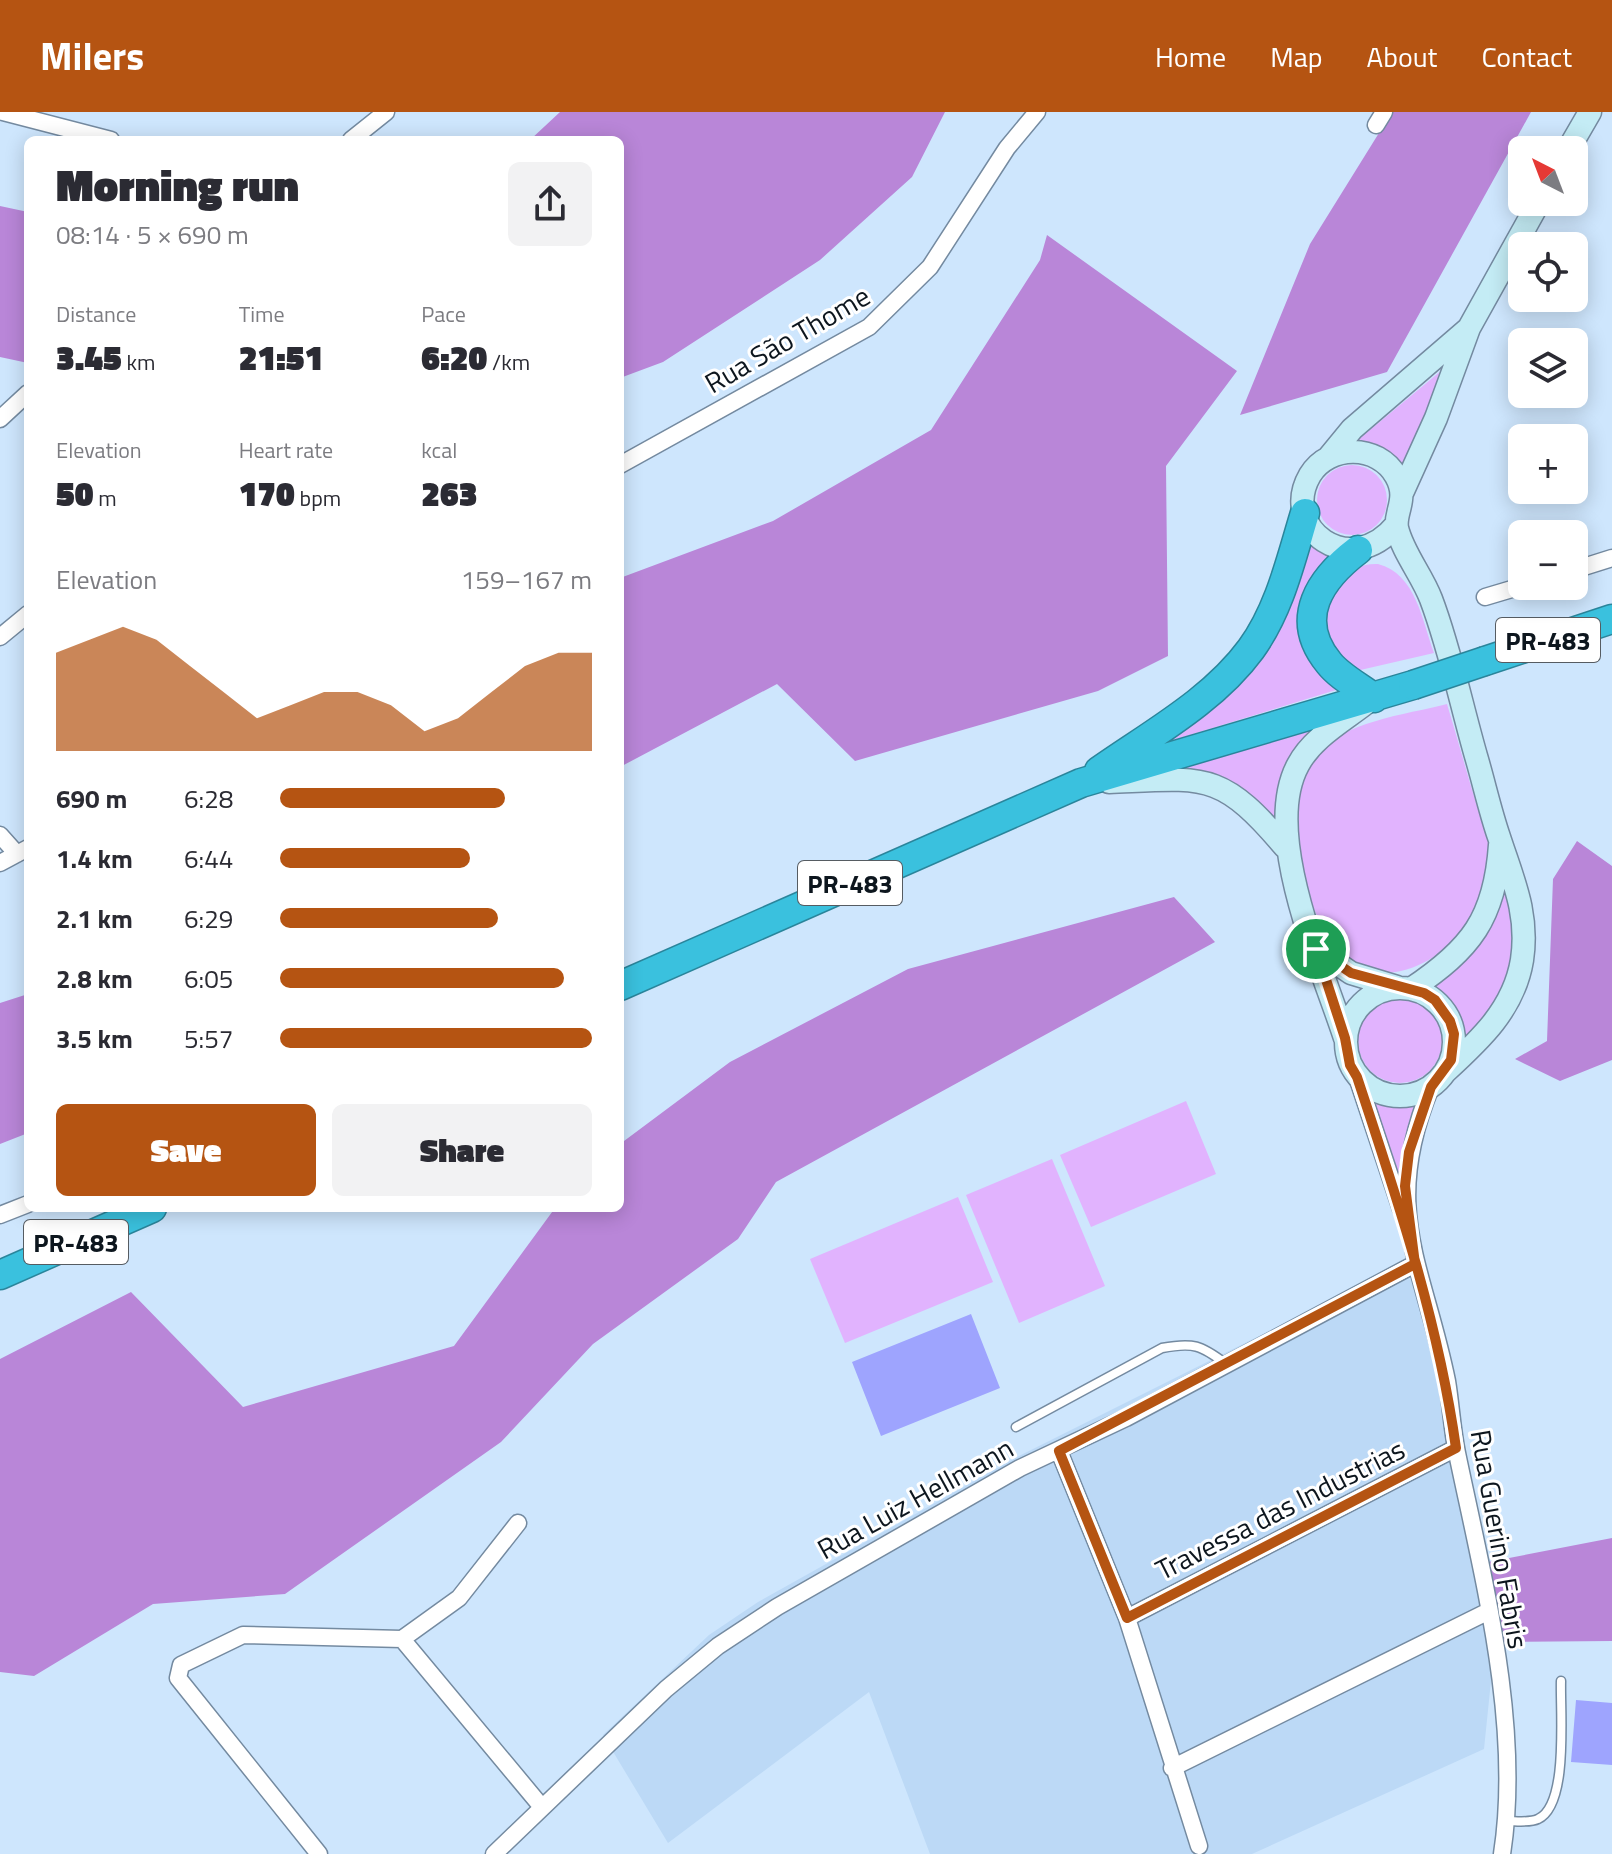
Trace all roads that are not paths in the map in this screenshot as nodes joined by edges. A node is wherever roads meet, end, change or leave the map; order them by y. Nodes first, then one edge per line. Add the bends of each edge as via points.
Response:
1 (3, 112) edge
2 (386, 112) edge
3 (1037, 112) edge
4 (1590, 112) edge
5 (96, 136) edge
6 (356, 136) edge
7 (1576, 136) edge
8 (1531, 216) edge
9 (1469, 328) junction
10 (24, 397) edge
11 (0, 419) edge
12 (1328, 458) junction
13 (624, 463) edge
14 (1402, 493) junction
15 (1305, 513) junction
16 (1396, 525) junction
17 (1358, 550) junction
18 (1612, 558) edge
19 (1588, 566) edge
20 (1508, 590) edge
21 (1485, 597) dead end
22 (24, 617) edge
23 (1612, 619) edge
24 (0, 637) edge
25 (1374, 698) junction
26 (1081, 783) junction
27 (0, 835) edge
28 (1500, 839) junction
29 (1285, 847) junction
30 (22, 851) edge
31 (0, 863) edge
32 (1316, 949) junction
33 (624, 982) edge
34 (1405, 988) junction
35 (1345, 1038) junction
36 (1357, 1077) junction
37 (1438, 1080) junction
38 (24, 1206) edge
39 (143, 1212) edge
40 (0, 1215) edge
41 (1410, 1237) junction
42 (1415, 1264) junction
43 (0, 1275) edge
44 (1226, 1365) junction
45 (1016, 1427) dead end
46 (1456, 1448) junction
47 (1059, 1451) junction
48 (518, 1523) dead end
49 (1489, 1611) junction
50 (1127, 1618) junction
51 (402, 1639) junction
52 (1561, 1681) dead end
53 (1172, 1768) junction
54 (541, 1806) junction
55 (1507, 1821) junction
56 (1199, 1846) dead end
57 (319, 1854) edge
58 (494, 1854) edge
59 (1502, 1854) edge

1 - 5 street
2 - 6 street
3 - 13 street, Rua São Thome via 1007,148 930,267 878,320
4 - 7 street
8 - 9 street
9 - 12 street via 1352,429
9 - 14 street
10 - 11 street
12 - 14 street via 1346,451 1365,452 1389,468
12 - 15 street via 1310,476
14 - 16 street
15 - 17 street via 1310,526 1330,545
15 - 26 highway via 1280,594 1251,649 1207,694
16 - 17 street via 1373,546
16 - 28 street via 1431,599
17 - 25 highway via 1320,585 1314,628 1330,665
18 - 19 street
20 - 21 street
22 - 24 street
23 - 25 highway, PR-483, bridge
25 - 26 highway, PR-483
25 - 29 street via 1324,734 1298,763 1289,786
26 - 29 street via 1194,779 1230,791
26 - 33 highway, PR-483
27 - 30 street
28 - 34 street via 1498,873 1481,925 1450,961
28 - 37 street via 1525,926 1516,986 1491,1027
29 - 32 street
30 - 31 street
32 - 34 street via 1351,973
32 - 35 street
34 - 35 street via 1362,1003
34 - 37 street via 1435,1000 1450,1021 1454,1047
35 - 36 street
36 - 37 street via 1378,1093 1405,1097
36 - 41 street
37 - 41 street via 1409,1152 1405,1186
38 - 40 street
39 - 43 highway, PR-483
41 - 42 street, Rua Guerino Fabris
42 - 44 street, Rua Luiz Hellmann
42 - 46 street, Rua Guerino Fabris via 1447,1380
44 - 45 lane via 1203,1347 1162,1348
44 - 47 street, Rua Luiz Hellmann
46 - 49 street, Rua Guerino Fabris
46 - 50 street, Travessa das Industrias
47 - 50 street
47 - 54 street, Rua Luiz Hellmann via 848,1565 718,1646
48 - 51 street via 459,1598
49 - 53 street
49 - 55 street, Rua Guerino Fabris via 1506,1734
50 - 53 street
51 - 54 street
51 - 57 street via 243,1635 181,1665 178,1678
52 - 55 lane via 1558,1790 1550,1810 1537,1820
53 - 56 street
54 - 58 street, Rua Luiz Hellmann
55 - 59 street, Rua Guerino Fabris

